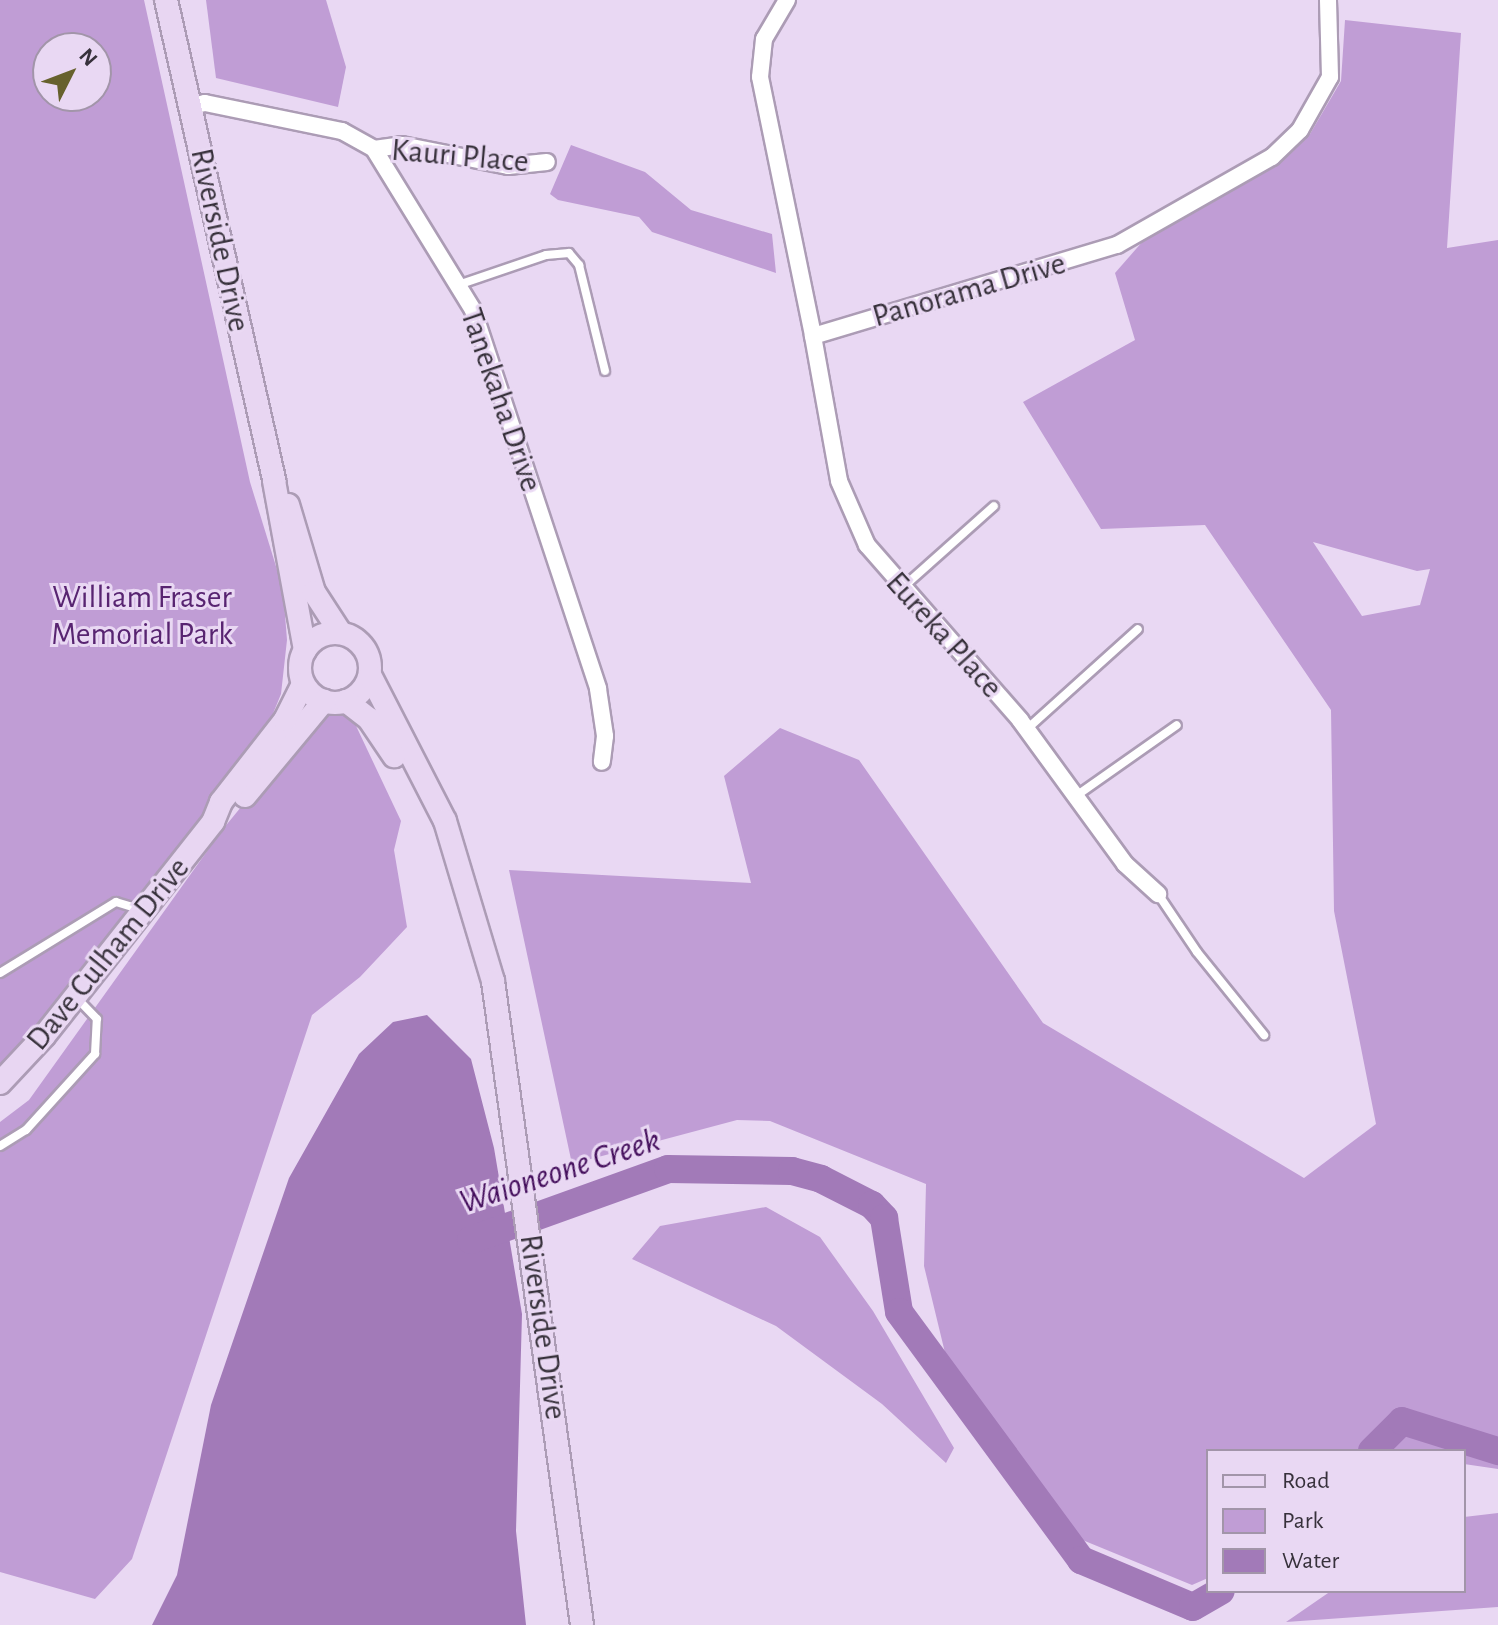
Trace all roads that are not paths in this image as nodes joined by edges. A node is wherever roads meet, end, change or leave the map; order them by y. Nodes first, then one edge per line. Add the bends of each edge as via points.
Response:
1 (166, 0) edge
2 (787, 0) edge
3 (1328, 0) edge
4 (192, 106) junction
5 (374, 149) junction
6 (547, 162) dead end
7 (458, 285) junction
8 (813, 336) junction
9 (605, 371) dead end
10 (274, 481) junction
11 (994, 506) dead end
12 (902, 588) junction
13 (1138, 629) dead end
14 (340, 632) junction
15 (305, 650) junction
16 (370, 675) junction
17 (303, 684) junction
18 (335, 701) junction
19 (1177, 725) dead end
20 (1027, 729) junction
21 (602, 762) dead end
22 (1076, 796) junction
23 (213, 822) junction
24 (449, 845) junction
25 (1158, 894) joint
26 (144, 910) junction
27 (0, 973) edge
28 (75, 996) junction
29 (1264, 1035) dead end
30 (0, 1083) edge
31 (0, 1146) edge
32 (582, 1625) edge

1 - 4 main road, Riverside Drive
2 - 8 street via 764,39 760,77
3 - 8 street, Panorama Drive via 1330,77 1307,122 1272,157 1117,245
4 - 5 street via 205,103 342,131
4 - 10 main road, Riverside Drive
5 - 6 street, Kauri Place via 402,145 508,166
5 - 7 street, Tanekaha Drive
7 - 9 lane via 546,255 569,253 579,265
7 - 21 street, Tanekaha Drive via 487,348 598,689 605,736
8 - 12 street, Eureka Place via 839,481 867,545
10 - 14 main road, Riverside Drive via 291,510 317,599
10 - 15 main road, Riverside Drive
11 - 12 lane
12 - 20 street, Eureka Place
13 - 20 lane
14 - 15 main road via 316,639
14 - 16 main road via 361,644
15 - 17 main road
16 - 18 main road via 356,696
16 - 24 main road, Riverside Drive via 445,821
17 - 18 main road
17 - 23 main road, Dave Culham Drive via 285,720 221,802
18 - 23 main road, Dave Culham Drive via 233,811
18 - 24 main road, Riverside Drive via 379,731
19 - 22 lane
20 - 22 street, Eureka Place
22 - 25 street, Eureka Place via 1125,864
23 - 26 main road, Dave Culham Drive
24 - 32 main road, Riverside Drive via 482,932 493,981
25 - 29 lane
26 - 27 lane via 116,902
26 - 28 main road, Dave Culham Drive
28 - 30 main road, Dave Culham Drive
28 - 31 lane via 97,1019 95,1054 26,1130

